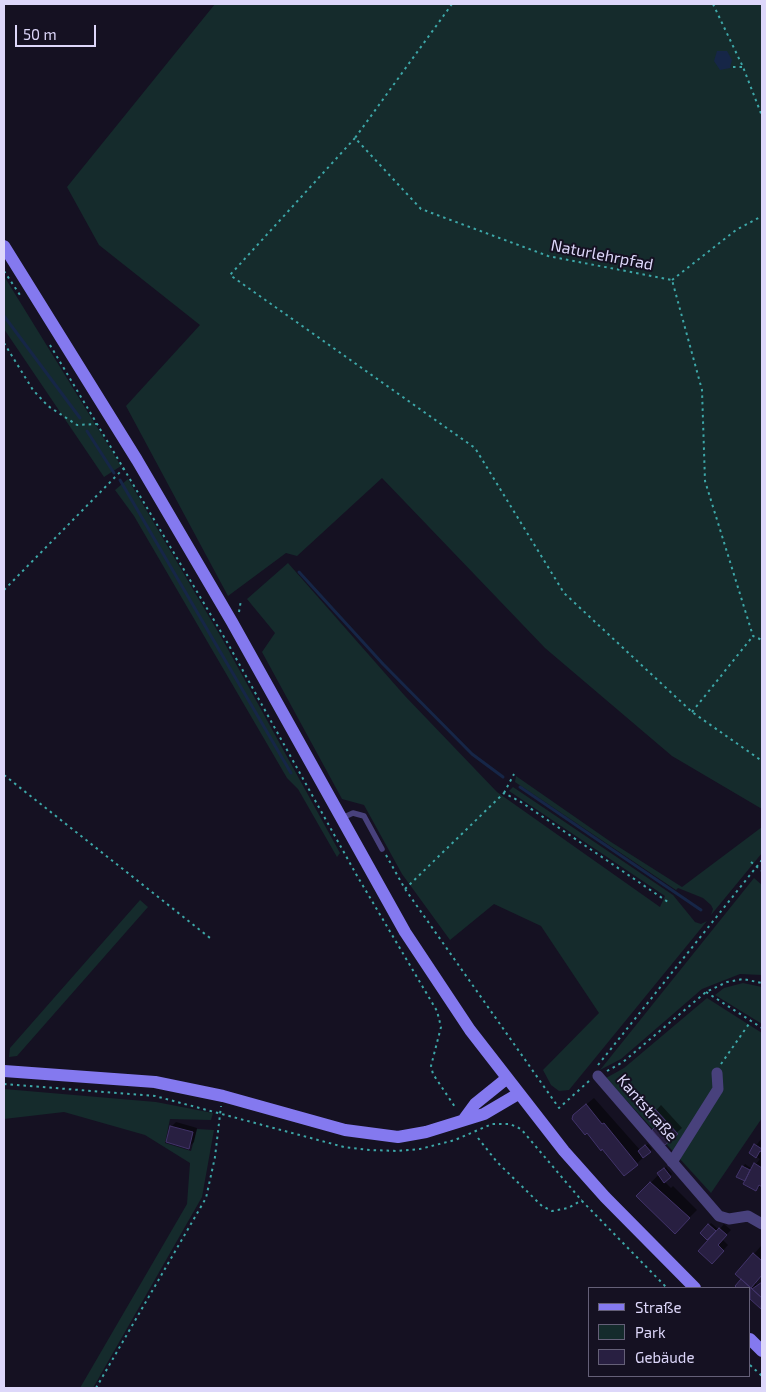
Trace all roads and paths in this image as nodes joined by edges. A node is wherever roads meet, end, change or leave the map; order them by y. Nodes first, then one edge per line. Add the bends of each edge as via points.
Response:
1 (452, 4) edge
2 (714, 4) edge
3 (733, 67) dead end
4 (743, 67) junction
5 (762, 116) edge
6 (355, 138) junction
7 (762, 216) edge
8 (4, 246) edge
9 (4, 271) edge
10 (672, 280) junction
11 (25, 304) dead end
12 (4, 343) edge
13 (50, 344) dead end
14 (97, 424) junction
15 (124, 468) dead end
16 (4, 590) edge
17 (753, 636) junction
18 (762, 640) edge
19 (692, 712) junction
20 (762, 761) edge
21 (514, 774) dead end
22 (4, 775) edge
23 (504, 793) junction
24 (342, 818) junction
25 (382, 849) joint
26 (762, 860) edge
27 (751, 862) dead end
28 (757, 867) junction
29 (762, 871) edge
30 (405, 889) junction
31 (668, 902) dead end
32 (210, 938) dead end
33 (762, 983) edge
34 (706, 992) junction
35 (751, 1021) junction
36 (762, 1028) edge
37 (4, 1071) edge
38 (717, 1073) joint
39 (598, 1076) junction
40 (506, 1079) junction
41 (4, 1084) edge
42 (518, 1094) junction
43 (223, 1096) junction
44 (455, 1107) dead end
45 (220, 1112) junction
46 (464, 1119) junction
47 (478, 1138) dead end
48 (672, 1162) junction
49 (582, 1200) junction
50 (761, 1220) edge
51 (666, 1287) edge
52 (694, 1287) edge
53 (751, 1340) edge
54 (762, 1351) edge
55 (751, 1366) edge
56 (762, 1376) edge
57 (96, 1388) edge

1 - 6 path
2 - 4 path
3 - 4 path
4 - 5 path
6 - 10 path, Naturlehrpfad via 421,209 548,256
6 - 19 path via 230,275 475,448 564,593
7 - 10 path via 736,230
8 - 24 main road via 137,460
9 - 11 path
10 - 17 path, Naturlehrpfad via 702,390 705,482
12 - 14 path via 33,390 48,406 77,425
13 - 14 path
14 - 44 path via 227,642 437,1012 441,1027 431,1066
15 - 16 path
17 - 18 path
17 - 19 path
19 - 20 path
21 - 23 path
22 - 32 path
23 - 30 path
23 - 31 path
24 - 25 lane via 353,813 364,816
24 - 40 main road via 406,932
25 - 30 path
26 - 28 path
27 - 28 path
28 - 29 path
28 - 39 path via 596,1067
30 - 39 path via 559,1108
33 - 34 path via 742,979
34 - 35 path
34 - 39 path via 623,1062
35 - 36 path
35 - 38 path
37 - 43 main road via 155,1082
38 - 48 street, Kantstraße via 718,1089
39 - 48 street, Kantstraße
40 - 42 main road
40 - 46 main road via 475,1104
41 - 45 path via 155,1096
42 - 46 main road via 484,1114
42 - 52 main road via 606,1197
43 - 45 path
43 - 46 main road via 346,1130 398,1137 426,1132
45 - 49 path via 344,1146 397,1151 439,1146 492,1124 510,1124 521,1129
45 - 57 path via 206,1198
47 - 49 path via 497,1162 542,1206 552,1211 568,1208
48 - 50 street, Kantstraße via 719,1216 729,1219 748,1216
49 - 51 path
53 - 54 main road
55 - 56 path

